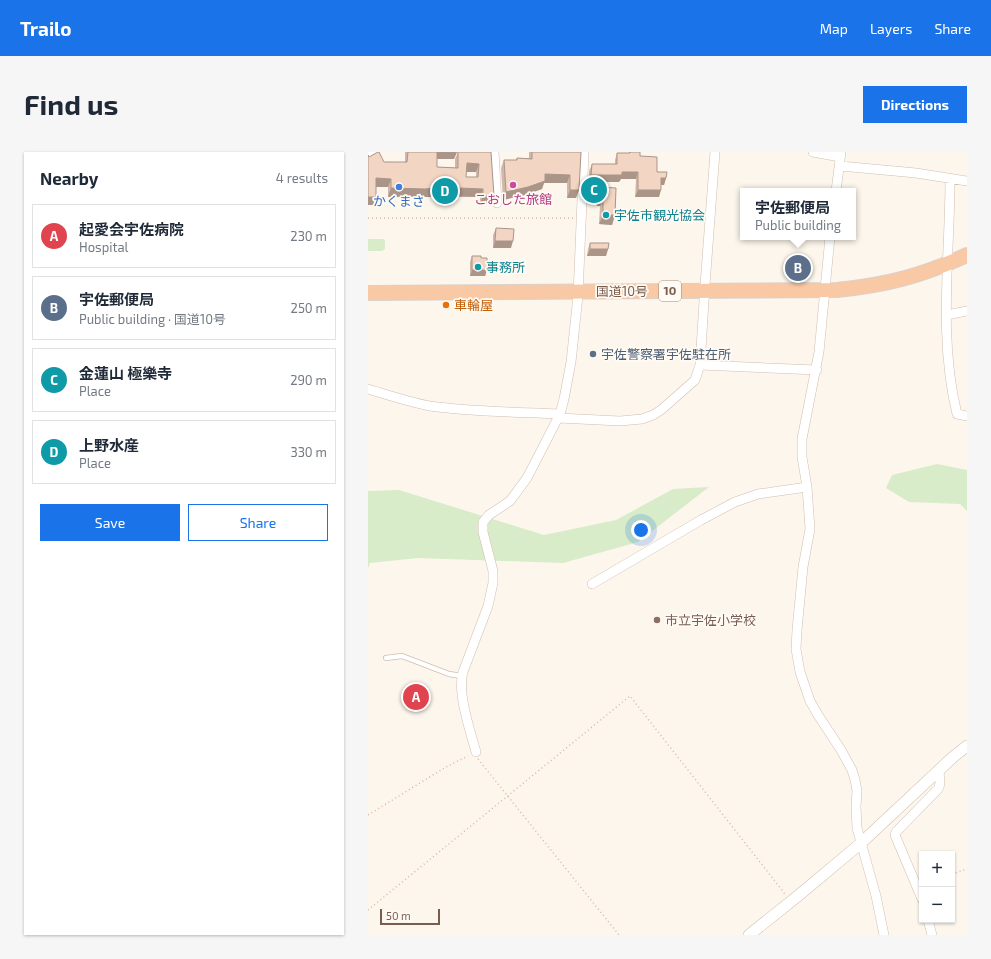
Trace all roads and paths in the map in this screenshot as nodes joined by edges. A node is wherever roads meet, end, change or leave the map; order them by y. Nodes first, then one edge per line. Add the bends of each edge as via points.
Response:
1 (376, 152) edge
2 (494, 152) edge
3 (584, 152) edge
4 (715, 152) edge
5 (813, 152) edge
6 (841, 154) edge
7 (368, 157) edge
8 (840, 166) junction
9 (950, 179) junction
10 (967, 181) edge
11 (836, 188) edge
12 (497, 202) dead end
13 (368, 218) edge
14 (582, 218) junction
15 (830, 240) edge
16 (967, 255) edge
17 (947, 264) junction
18 (825, 290) junction
19 (704, 291) junction
20 (578, 292) junction
21 (368, 293) edge
22 (967, 311) edge
23 (946, 316) junction
24 (700, 365) junction
25 (817, 370) junction
26 (368, 389) edge
27 (559, 416) junction
28 (967, 416) edge
29 (807, 487) junction
30 (592, 584) dead end
31 (386, 658) dead end
32 (462, 676) junction
33 (967, 746) edge
34 (476, 752) junction
35 (939, 770) junction
36 (507, 796) junction
37 (368, 815) edge
38 (860, 844) junction
39 (967, 869) edge
40 (955, 873) edge
41 (919, 892) edge
42 (791, 902) junction
43 (368, 910) edge
44 (929, 923) edge
45 (619, 935) edge
46 (749, 935) edge
47 (884, 935) edge
48 (932, 935) edge

1 - 7 street
2 - 12 street
3 - 14 street
4 - 19 street
5 - 6 street
6 - 8 street
8 - 9 street
8 - 11 street
9 - 10 street
9 - 17 street
13 - 14 path
14 - 20 street
15 - 18 street
16 - 17 highway, 国道10号 / 10
17 - 18 highway, 国道10号 / 10 via 922,274 882,284
17 - 23 street
18 - 19 highway, 国道10号 / 10
18 - 25 street
19 - 20 highway, 国道10号 / 10
19 - 24 street
20 - 21 highway, 国道10号 / 10
20 - 27 street via 571,362
22 - 23 street
23 - 28 street via 952,393 957,414
24 - 25 street
24 - 27 street via 689,386 661,410 642,419 620,421
25 - 29 street via 802,439
26 - 27 street via 430,405
27 - 32 street via 527,478 513,498 483,522 493,583 488,606
29 - 30 street via 758,494 735,502
29 - 38 street via 810,529 803,567 797,661 815,710 852,770 857,791 857,828
31 - 32 lane via 402,656 449,674
32 - 34 street via 463,699
33 - 35 street
34 - 36 path via 482,764
34 - 37 path via 446,767
35 - 38 street
35 - 41 street via 938,789 895,835
36 - 42 path via 630,696
36 - 43 path
36 - 45 path
38 - 42 street
38 - 47 street
39 - 40 path
42 - 46 street
44 - 48 street

